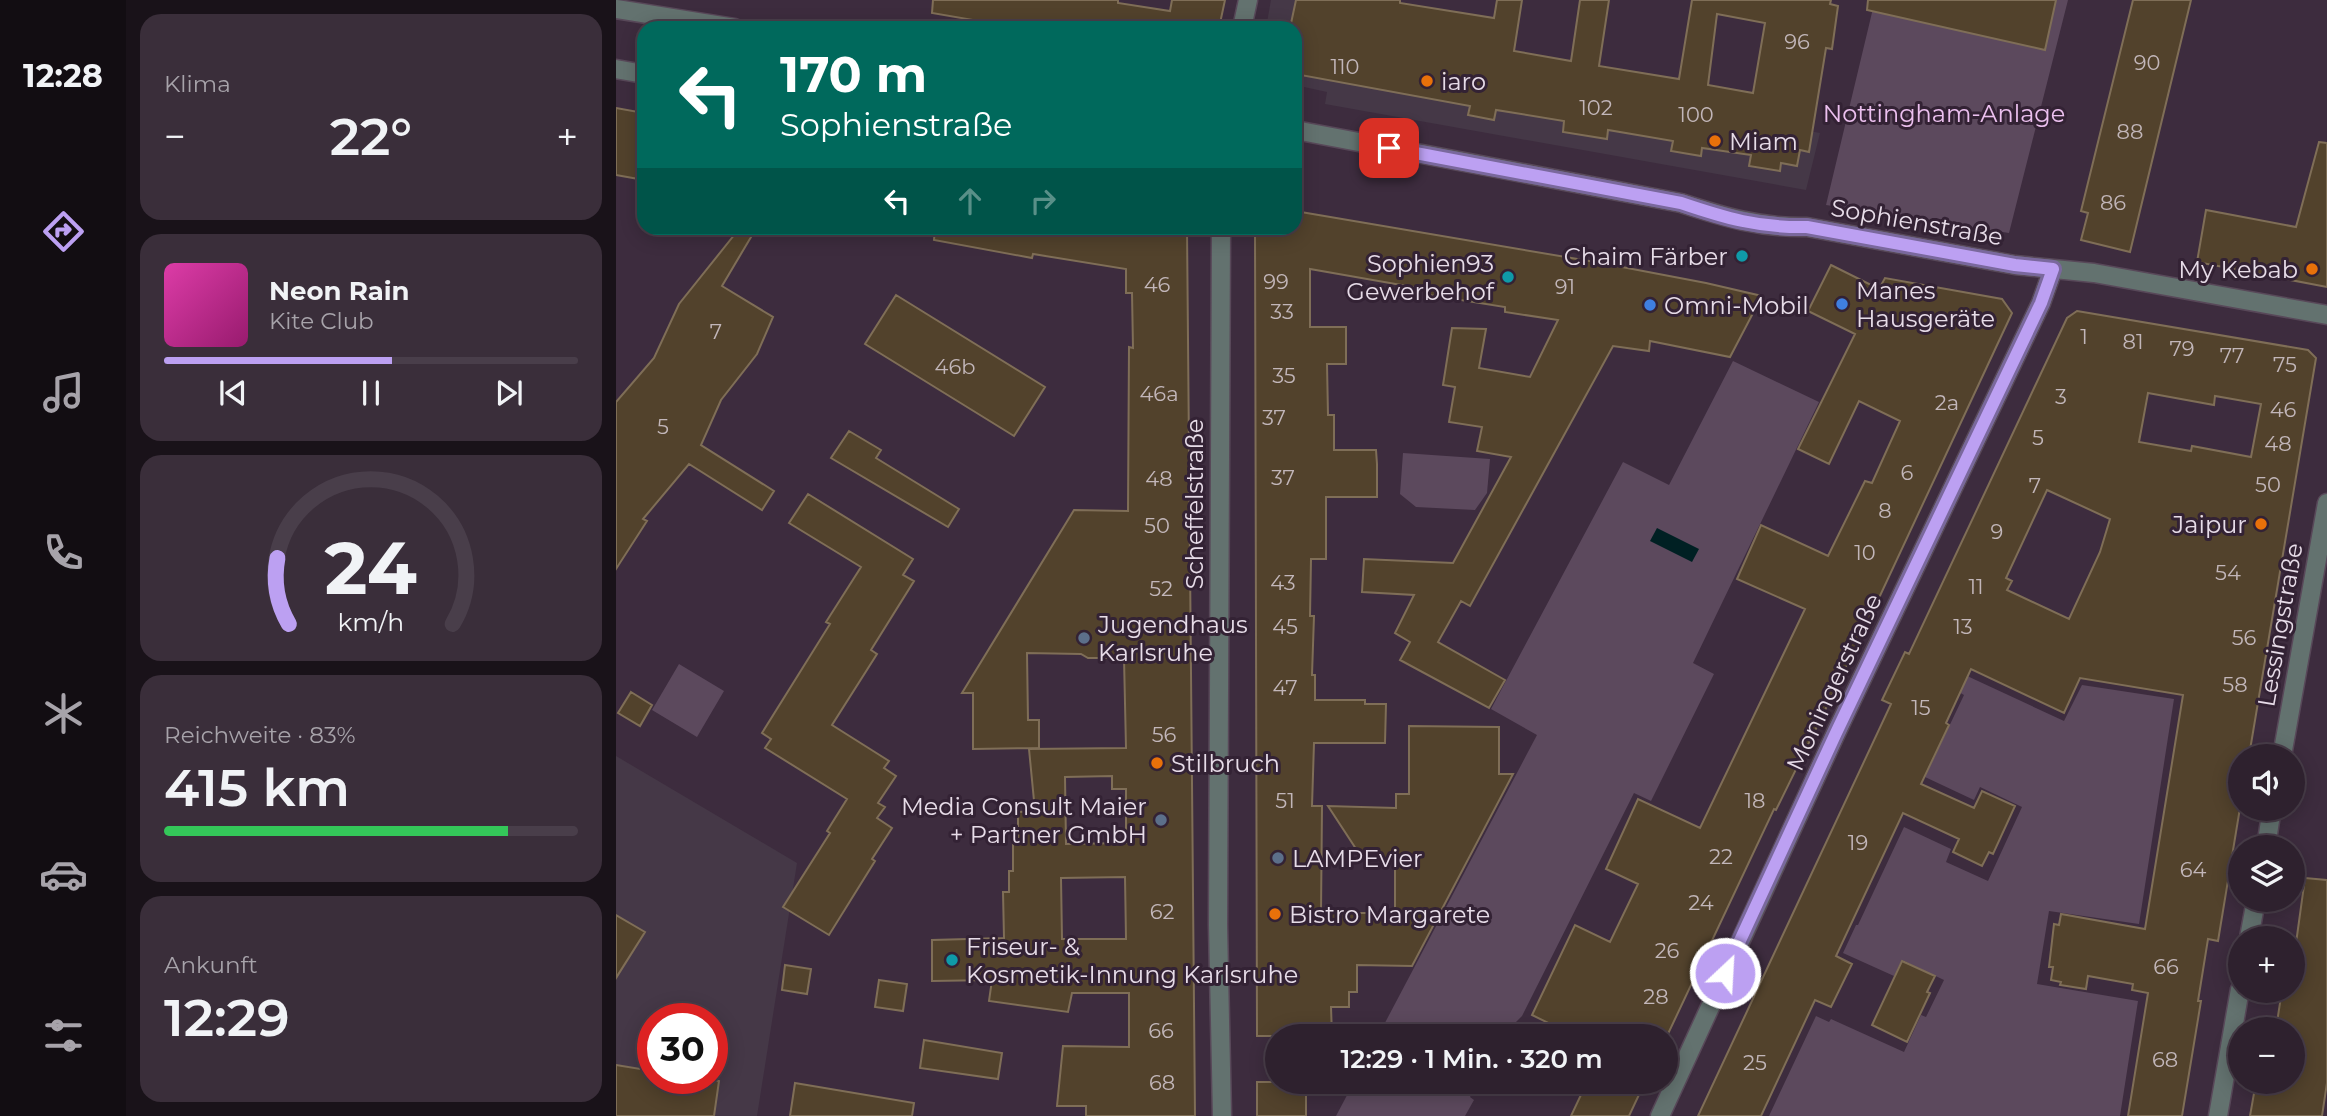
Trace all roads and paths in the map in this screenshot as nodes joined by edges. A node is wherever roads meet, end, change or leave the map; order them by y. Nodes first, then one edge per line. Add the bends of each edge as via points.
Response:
1 (1248, 0) edge
2 (616, 9) edge
3 (691, 21) edge
4 (1244, 21) edge
5 (616, 69) edge
6 (637, 73) edge
7 (1302, 131) edge
8 (1221, 235) edge
9 (2053, 269) junction
10 (2327, 315) edge
11 (2327, 503) edge
12 (2284, 744) edge
13 (2237, 1003) edge
14 (1222, 1116) edge
15 (1660, 1116) edge
16 (2217, 1116) edge

1 - 4 street
2 - 3 street
5 - 6 street
7 - 9 street, Sophienstraße via 1681,203 1725,219 1781,228 1807,227
8 - 14 street, Scheffelstraße via 1218,925
9 - 10 street, Sophienstraße
9 - 15 street, Moningerstraße
11 - 12 street, Lessingstraße
13 - 16 street

